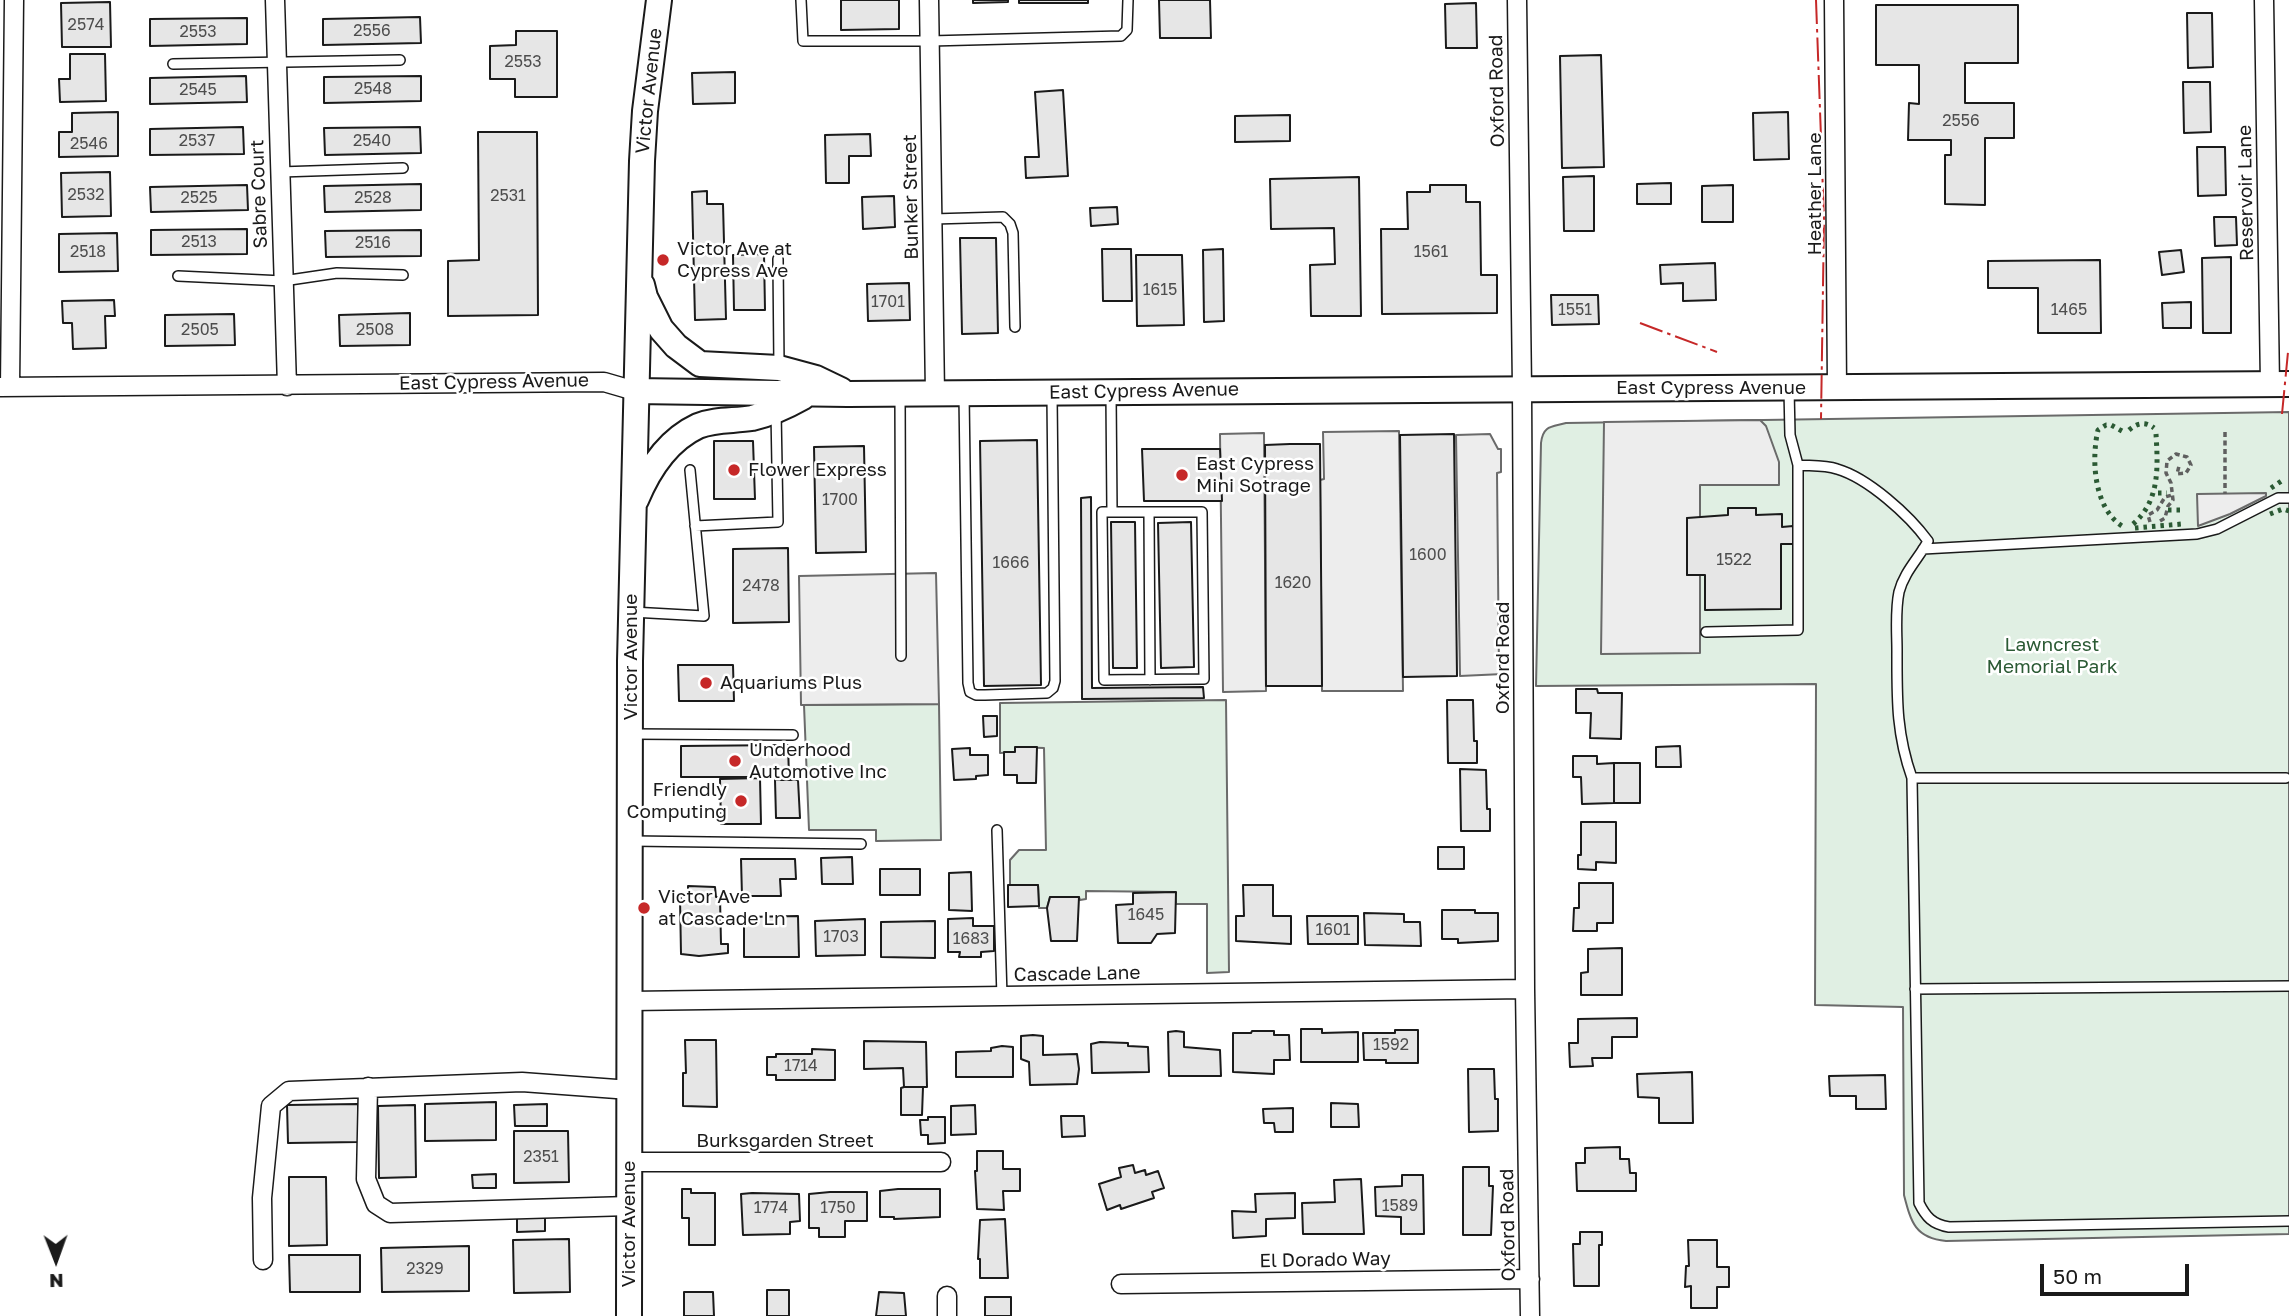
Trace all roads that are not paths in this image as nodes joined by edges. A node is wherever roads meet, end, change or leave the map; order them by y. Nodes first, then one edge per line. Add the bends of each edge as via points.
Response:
1 (14, 0) edge
2 (275, 0) edge
3 (659, 0) edge
4 (801, 0) edge
5 (929, 0) edge
6 (1128, 0) edge
7 (1517, 0) edge
8 (1835, 0) edge
9 (2264, 0) edge
10 (930, 41) junction
11 (400, 60) dead end
12 (276, 62) junction
13 (173, 64) dead end
14 (403, 168) dead end
15 (279, 172) junction
16 (933, 219) junction
17 (778, 259) dead end
18 (638, 269) junction
19 (403, 275) dead end
20 (178, 276) dead end
21 (283, 281) junction
22 (1015, 327) dead end
23 (779, 368) junction
24 (2279, 384) edge
25 (287, 386) junction
26 (5, 387) edge
27 (1789, 387) junction
28 (1838, 387) junction
29 (1522, 388) junction
30 (635, 391) junction
31 (1052, 392) junction
32 (1111, 392) junction
33 (935, 393) junction
34 (964, 393) junction
35 (808, 394) junction
36 (848, 394) junction
37 (900, 394) junction
38 (776, 410) junction
39 (1798, 465) junction
40 (690, 470) dead end
41 (2289, 498) edge
42 (632, 511) junction
43 (1112, 512) junction
44 (1149, 512) junction
45 (695, 526) junction
46 (1923, 549) junction
47 (631, 612) junction
48 (1706, 632) dead end
49 (901, 656) dead end
50 (1150, 680) junction
51 (630, 734) junction
52 (793, 735) dead end
53 (1912, 778) junction
54 (2288, 778) edge
55 (996, 830) dead end
56 (631, 841) junction
57 (861, 844) dead end
58 (2289, 986) edge
59 (1525, 989) junction
60 (1915, 989) junction
61 (1002, 997) junction
62 (630, 1001) junction
63 (368, 1087) junction
64 (630, 1090) junction
65 (629, 1162) junction
66 (942, 1162) dead end
67 (629, 1206) junction
68 (2289, 1221) edge
69 (263, 1260) dead end
70 (1530, 1279) junction
71 (1121, 1284) dead end
72 (947, 1296) dead end
73 (629, 1316) edge
74 (947, 1316) edge
75 (1530, 1316) edge

1 - 26 street
2 - 12 street, Sabre Court
3 - 18 main road, Victor Avenue via 645,111
4 - 10 lane via 803,41
5 - 10 street, Bunker Street
6 - 10 lane via 1128,30 1121,36
7 - 29 street, Oxford Road
8 - 28 street, Heather Lane
9 - 24 street, Reservoir Lane
10 - 16 street, Bunker Street
11 - 12 lane
12 - 13 lane
12 - 15 street, Sabre Court
14 - 15 lane
15 - 21 street, Sabre Court
16 - 22 lane via 1003,217 1010,224
16 - 33 street, Bunker Street
17 - 23 lane
18 - 23 main road via 661,329 700,364
18 - 30 main road, Victor Avenue
19 - 21 lane via 337,273
20 - 21 lane
21 - 25 street, Sabre Court
23 - 36 main road via 816,378
24 - 28 main road, East Cypress Avenue
25 - 26 street, East Cypress Avenue
25 - 30 street, East Cypress Avenue via 604,382
27 - 28 main road, East Cypress Avenue
27 - 29 main road, East Cypress Avenue
27 - 39 lane via 1790,435
29 - 32 main road, East Cypress Avenue
29 - 59 street, Oxford Road
30 - 35 main road, East Cypress Avenue
30 - 42 main road, Victor Avenue
31 - 32 main road, East Cypress Avenue
31 - 34 main road, East Cypress Avenue
31 - 34 lane via 1055,681 1047,693 985,695 970,692 968,683
32 - 43 lane
33 - 34 main road, East Cypress Avenue
33 - 37 main road, East Cypress Avenue
35 - 36 main road, East Cypress Avenue
35 - 38 main road
36 - 37 main road, East Cypress Avenue
37 - 49 lane
38 - 42 main road via 699,426 683,436 654,465
38 - 45 lane via 778,522
39 - 46 lane via 1843,471 1888,499 1928,541
39 - 48 lane via 1798,630
40 - 45 lane
41 - 46 lane via 2277,498 2217,529 2197,534
42 - 47 main road, Victor Avenue
43 - 44 lane
43 - 50 lane via 1102,512 1104,680
44 - 50 lane
44 - 50 lane via 1202,512 1204,679
45 - 47 lane via 704,616
46 - 53 lane via 1899,592 1897,619 1899,730
47 - 51 main road, Victor Avenue
51 - 52 lane
51 - 56 main road, Victor Avenue
53 - 54 lane
53 - 60 lane
55 - 61 lane
56 - 57 lane
56 - 62 main road, Victor Avenue
58 - 60 lane
59 - 61 street, Cascade Lane
59 - 70 street, Oxford Road
60 - 68 lane via 1919,1203 1936,1225
61 - 62 street, Cascade Lane
62 - 64 main road, Victor Avenue
63 - 64 street via 522,1082
63 - 67 street via 366,1179 376,1204 390,1213
63 - 69 street via 289,1091 271,1106 262,1198
64 - 65 main road, Victor Avenue
65 - 66 street, Burksgarden Street
65 - 67 main road, Victor Avenue
67 - 73 main road, Victor Avenue
70 - 71 street, El Dorado Way
70 - 75 street, Oxford Road
72 - 74 street

